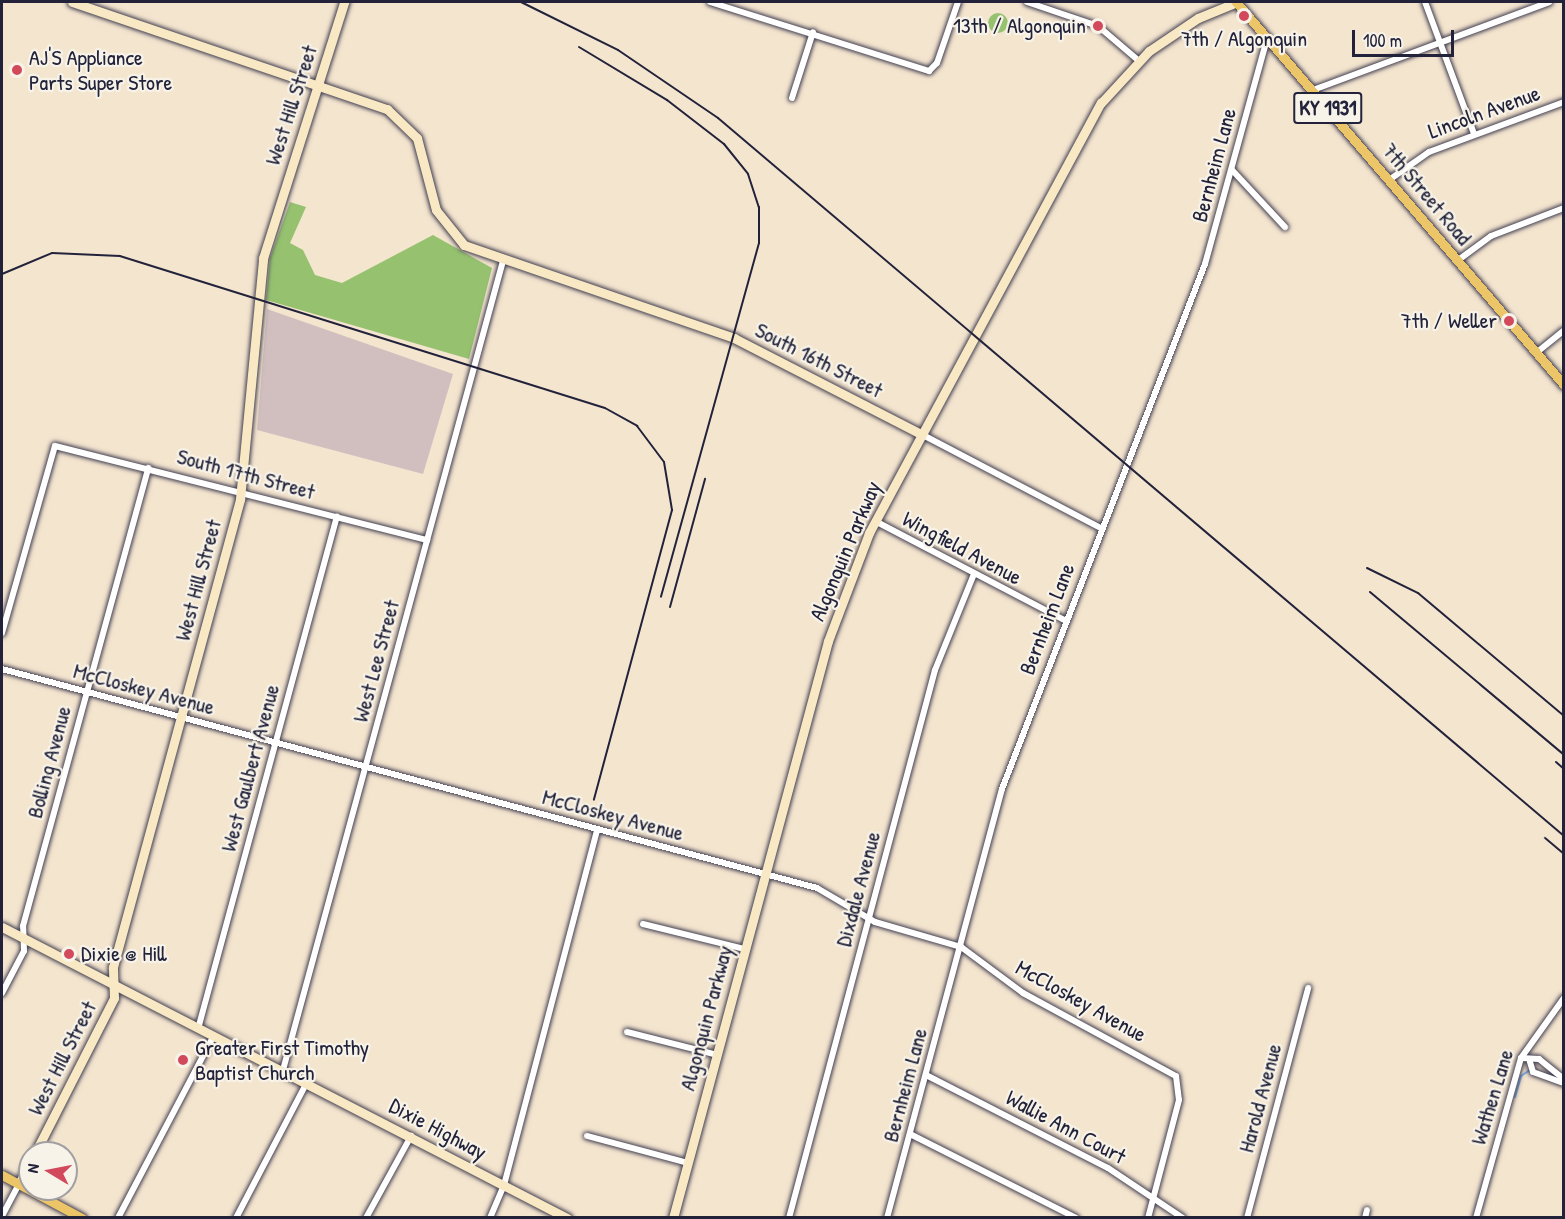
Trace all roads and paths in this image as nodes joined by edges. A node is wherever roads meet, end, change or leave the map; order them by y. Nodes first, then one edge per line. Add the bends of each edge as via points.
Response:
1 (72, 2) edge
2 (344, 2) edge
3 (711, 2) edge
4 (958, 2) edge
5 (1027, 2) edge
6 (1236, 2) edge
7 (1425, 2) edge
8 (1549, 2) edge
9 (813, 32) junction
10 (1440, 41) junction
11 (1266, 42) junction
12 (1138, 60) junction
13 (318, 85) junction
14 (1313, 90) junction
15 (792, 98) dead end
16 (1563, 102) edge
17 (1474, 134) junction
18 (1232, 170) junction
19 (1389, 180) junction
20 (1563, 208) edge
21 (1285, 227) dead end
22 (503, 261) junction
23 (1458, 261) junction
24 (1563, 330) edge
25 (1536, 353) junction
26 (1563, 385) edge
27 (921, 434) junction
28 (148, 468) junction
29 (242, 491) junction
30 (337, 516) junction
31 (875, 521) junction
32 (1101, 528) junction
33 (427, 540) junction
34 (974, 574) junction
35 (1066, 621) junction
36 (2, 633) edge
37 (2, 669) edge
38 (87, 692) junction
39 (181, 717) junction
40 (275, 743) junction
41 (365, 768) junction
42 (597, 830) junction
43 (765, 874) junction
44 (869, 920) junction
45 (643, 924) dead end
46 (2, 927) edge
47 (24, 940) junction
48 (961, 947) junction
49 (745, 949) junction
50 (114, 986) junction
51 (1308, 988) dead end
52 (2, 993) edge
53 (1563, 998) edge
54 (198, 1029) junction
55 (627, 1032) dead end
56 (213, 1037) junction
57 (717, 1056) junction
58 (1521, 1058) junction
59 (1530, 1062) junction
60 (283, 1070) junction
61 (926, 1075) junction
62 (1563, 1081) edge
63 (307, 1082) junction
64 (910, 1134) junction
65 (411, 1136) junction
66 (587, 1136) dead end
67 (41, 1141) edge
68 (688, 1163) junction
69 (2, 1175) edge
70 (18, 1183) edge
71 (504, 1185) junction
72 (18, 1186) edge
73 (1153, 1197) junction
74 (50, 1201) edge
75 (1367, 1210) dead end
76 (2, 1216) edge
77 (82, 1218) edge
78 (118, 1218) edge
79 (236, 1218) edge
80 (366, 1218) edge
81 (490, 1218) edge
82 (567, 1218) edge
83 (673, 1218) edge
84 (789, 1218) edge
85 (887, 1218) edge
86 (1076, 1218) edge
87 (1148, 1218) edge
88 (1184, 1218) edge
89 (1247, 1218) edge
90 (1365, 1218) edge
91 (1476, 1218) edge

1 - 13 street, South 16th Street
2 - 13 street, West Hill Street
3 - 9 street
4 - 9 street via 937,63 929,71
5 - 12 street via 1098,26
6 - 11 main road, 7th Street Road / KY 1931
6 - 12 street, Algonquin Parkway via 1198,18
7 - 10 street
8 - 10 street
9 - 15 street
10 - 14 street
10 - 17 street
11 - 14 main road, 7th Street Road / KY 1931
11 - 18 street, Bernheim Lane
12 - 27 street, Algonquin Parkway via 1086,127
13 - 22 street, South 16th Street via 375,104 406,124 425,155 443,224 464,245
13 - 29 street, West Hill Street via 263,258
14 - 19 main road, 7th Street Road / KY 1931
16 - 17 street, Lincoln Avenue
17 - 19 street, Lincoln Avenue via 1419,156
18 - 21 street
18 - 32 street, Bernheim Lane via 1205,264
19 - 23 main road, 7th Street Road / KY 1931
20 - 23 street via 1491,236
22 - 27 street, South 16th Street via 734,338
22 - 33 street, West Lee Street
23 - 25 main road, 7th Street Road / KY 1931
24 - 25 street
25 - 26 main road, 7th Street Road / KY 1931
27 - 31 street, Algonquin Parkway
27 - 32 street, South 16th Street
28 - 29 street, South 17th Street
28 - 36 street, South 17th Street via 55,446
28 - 38 street, Bolling Avenue
29 - 30 street, South 17th Street
29 - 39 street, West Hill Street
30 - 33 street, South 17th Street
30 - 40 street, West Gaulbert Avenue
31 - 34 street, Wingfield Avenue
31 - 43 street, Algonquin Parkway via 828,640
32 - 35 street, Bernheim Lane
33 - 41 street, West Lee Street
34 - 35 street, Wingfield Avenue
34 - 44 street, Dixdale Avenue via 935,670
35 - 48 street, Bernheim Lane via 1005,780
37 - 38 street, McCloskey Avenue
38 - 39 street, McCloskey Avenue
38 - 47 street, Bolling Avenue via 23,926
39 - 40 street, McCloskey Avenue
39 - 50 street, West Hill Street via 113,966
40 - 41 street, McCloskey Avenue
40 - 54 street, West Gaulbert Avenue
41 - 42 street, McCloskey Avenue
41 - 60 street, West Lee Street
42 - 43 street, McCloskey Avenue
42 - 71 street
43 - 44 street, McCloskey Avenue via 817,888
43 - 49 street, Algonquin Parkway
44 - 48 street, McCloskey Avenue
44 - 84 street, Dixdale Avenue
45 - 49 street
46 - 47 street, Dixie Highway
47 - 50 street, Dixie Highway
47 - 52 street, Bolling Avenue
48 - 61 street, Bernheim Lane
48 - 73 street, McCloskey Avenue via 1023,993 1179,1079 1179,1100
49 - 57 street, Algonquin Parkway
50 - 54 street, Dixie Highway
50 - 67 street, West Hill Street via 106,1018
51 - 89 street, Harold Avenue
53 - 58 street, Wathen Lane
54 - 56 street, Dixie Highway
55 - 57 street
56 - 60 street, Dixie Highway
56 - 78 street
57 - 68 street, Algonquin Parkway
58 - 59 street
58 - 91 street, Wathen Lane
59 - 62 street via 1533,1072
59 - 62 street via 1539,1059
60 - 63 street, Dixie Highway
61 - 64 street, Bernheim Lane
61 - 73 street, Wallie Ann Court
63 - 65 street, Dixie Highway
63 - 79 street
64 - 85 street, Bernheim Lane
64 - 86 street
65 - 71 street, Dixie Highway
65 - 80 street
66 - 68 street
68 - 83 street, Algonquin Parkway
69 - 70 main road
71 - 81 street
71 - 82 street, Dixie Highway
72 - 76 street
73 - 87 street
73 - 88 street, Wallie Ann Court
74 - 77 main road
75 - 90 street

